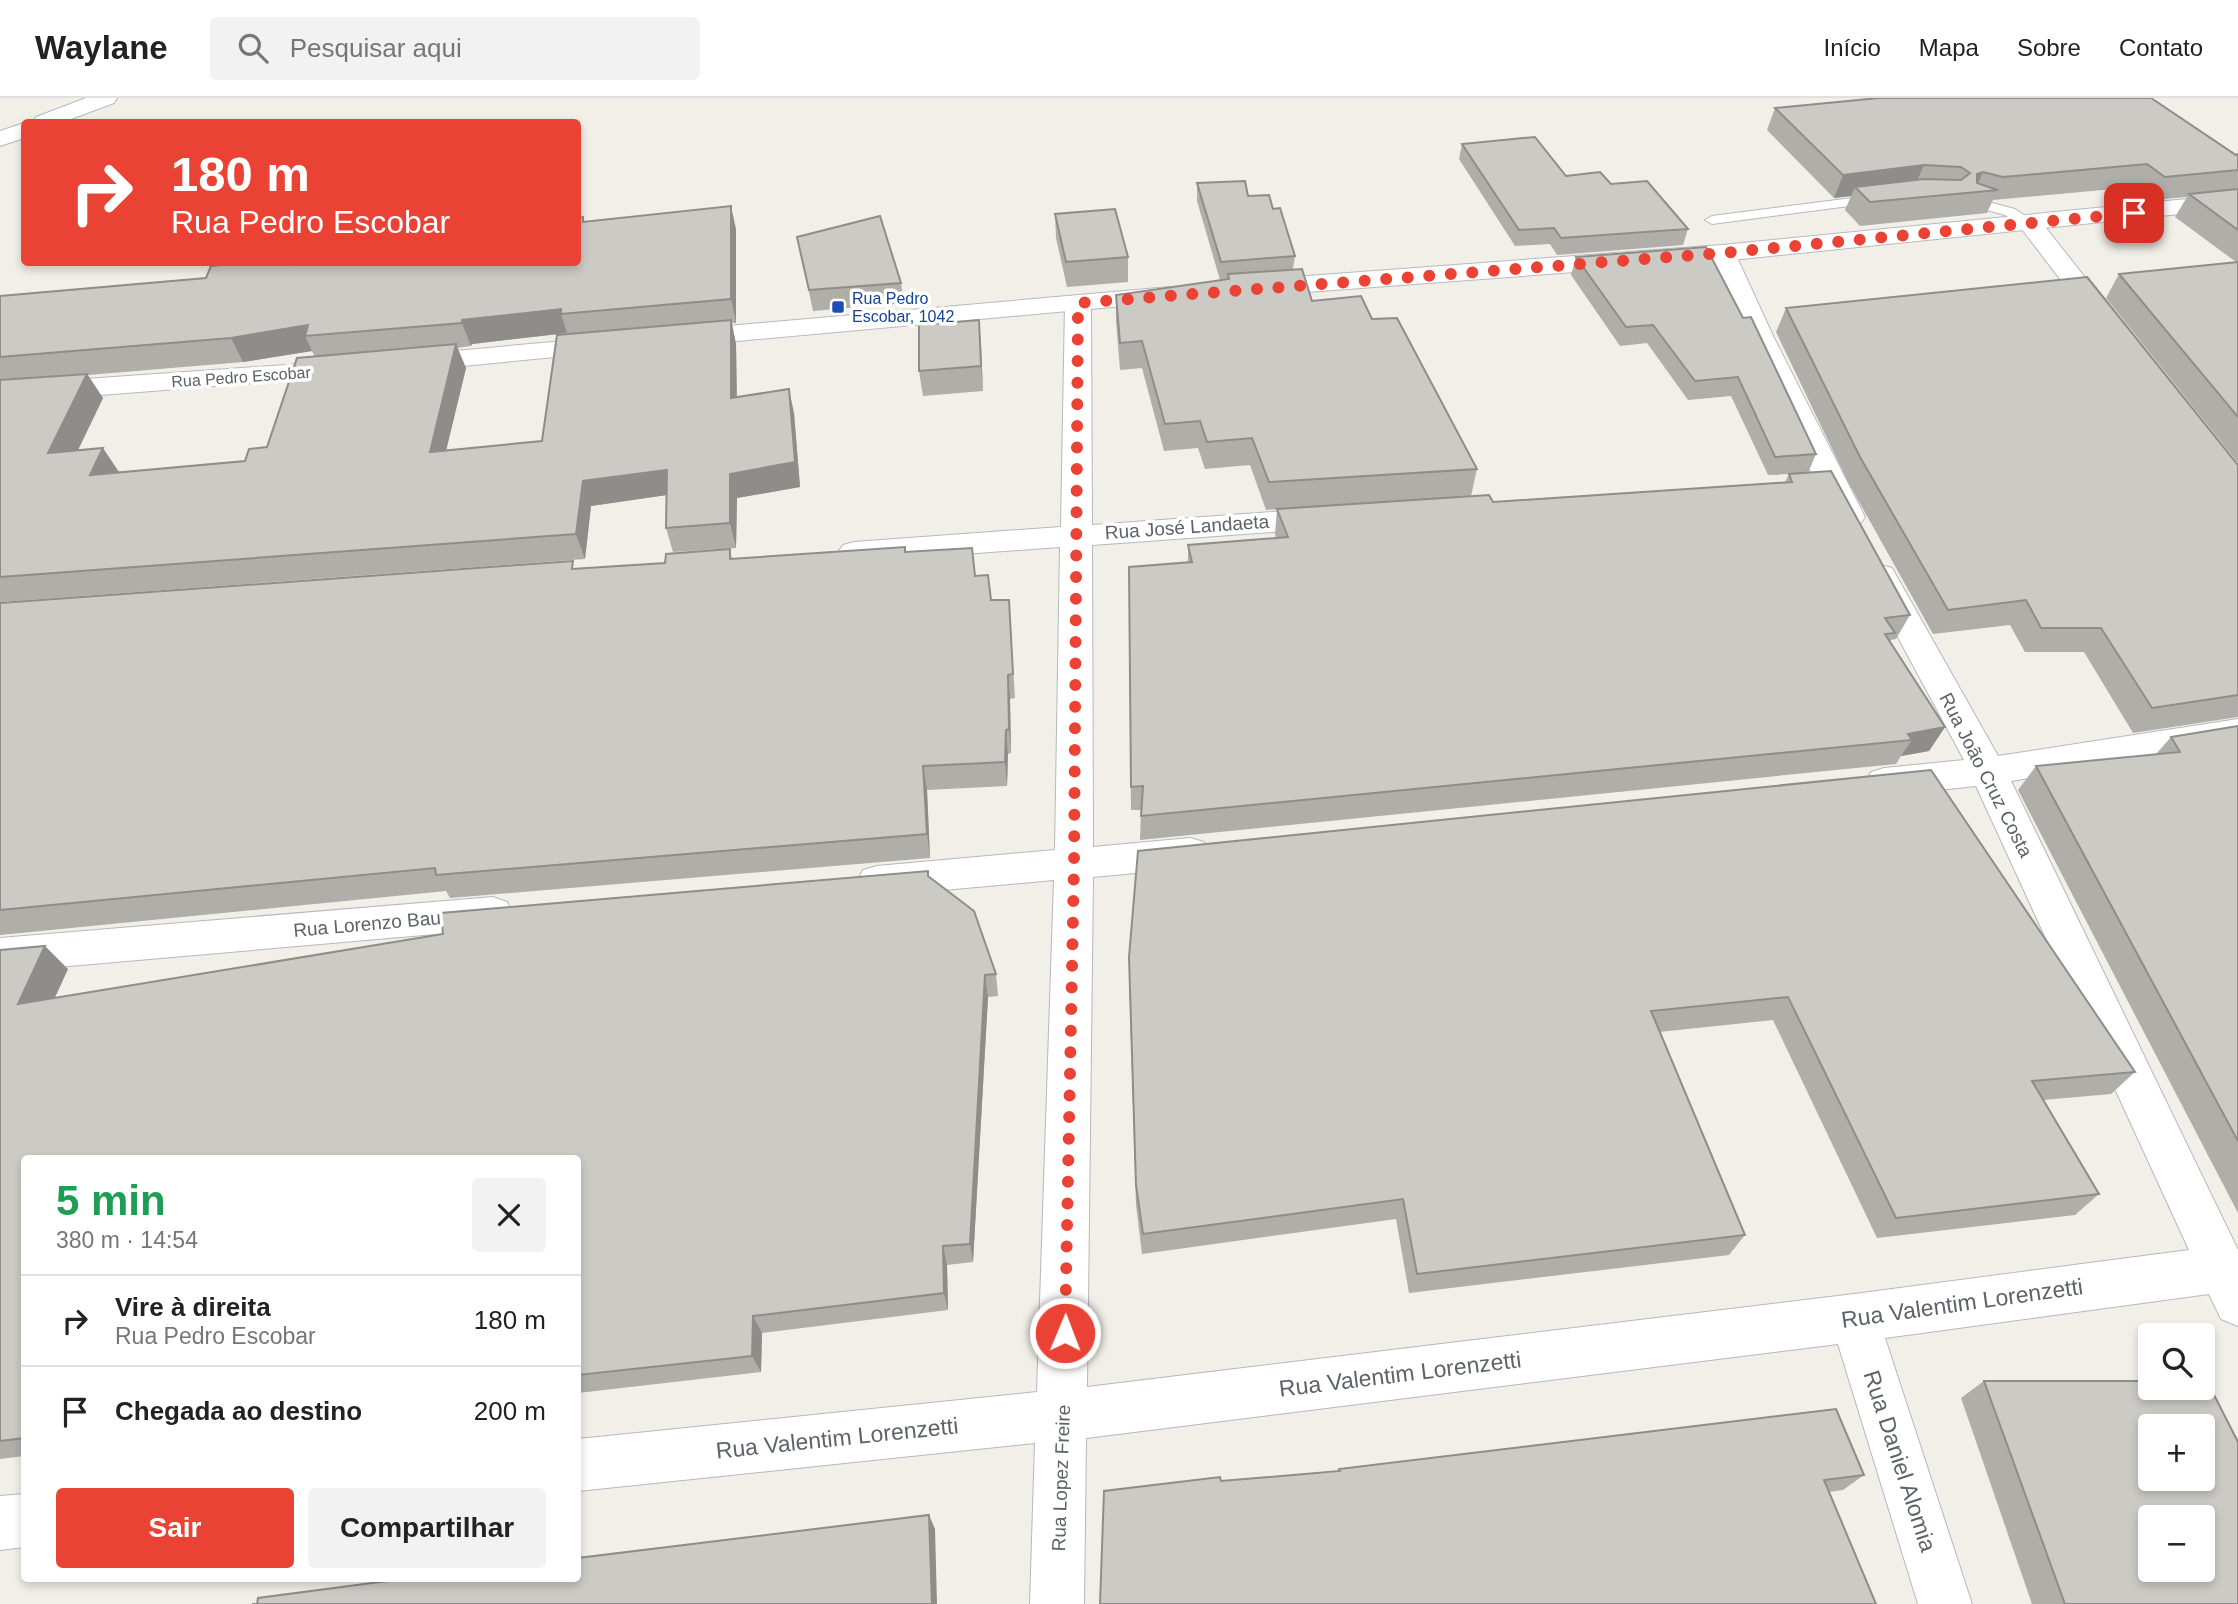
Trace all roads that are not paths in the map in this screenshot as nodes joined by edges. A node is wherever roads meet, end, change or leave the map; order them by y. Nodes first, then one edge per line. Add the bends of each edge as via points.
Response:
1 (106, 98) edge
2 (52, 119) edge
3 (21, 131) edge
4 (0, 139) edge
5 (1889, 198) edge
6 (2238, 201) edge
7 (1973, 202) edge
8 (2030, 224) junction
9 (1717, 236) junction
10 (1233, 290) edge
11 (1195, 293) edge
12 (1078, 303) junction
13 (2116, 334) edge
14 (0, 394) edge
15 (1356, 516) edge
16 (1077, 535) junction
17 (827, 554) edge
18 (2238, 732) edge
19 (1988, 772) junction
20 (1849, 786) edge
21 (1227, 849) edge
22 (1074, 864) junction
23 (840, 884) edge
24 (523, 911) edge
25 (0, 955) edge
26 (2229, 1286) edge
27 (1854, 1318) junction
28 (1063, 1415) junction
29 (581, 1465) edge
30 (21, 1521) edge
31 (0, 1523) edge
32 (1057, 1604) edge
33 (1945, 1604) edge

1 - 2 street
3 - 4 street
5 - 9 lane
6 - 8 street
7 - 8 lane via 2010,212
8 - 9 street
8 - 13 street
9 - 10 street
9 - 19 street, Rua João Cruz Costa via 1817,484
11 - 12 street, Rua Pedro Escobar
12 - 14 street, Rua Pedro Escobar
12 - 16 street, Rua Lopez Freire
15 - 16 street, Rua José Landaeta
16 - 17 street, Rua José Landaeta
16 - 22 street, Rua Lopez Freire
18 - 19 street
19 - 20 street
19 - 26 street, Rua João Cruz Costa
21 - 22 street
22 - 23 street
22 - 28 street, Rua Lopez Freire
24 - 25 street, Rua Lorenzo Bau
26 - 27 street, Rua Valentim Lorenzetti
27 - 28 street, Rua Valentim Lorenzetti
27 - 33 street, Rua Daniel Alomia
28 - 29 street, Rua Valentim Lorenzetti
28 - 32 street, Rua Lopez Freire
30 - 31 street

